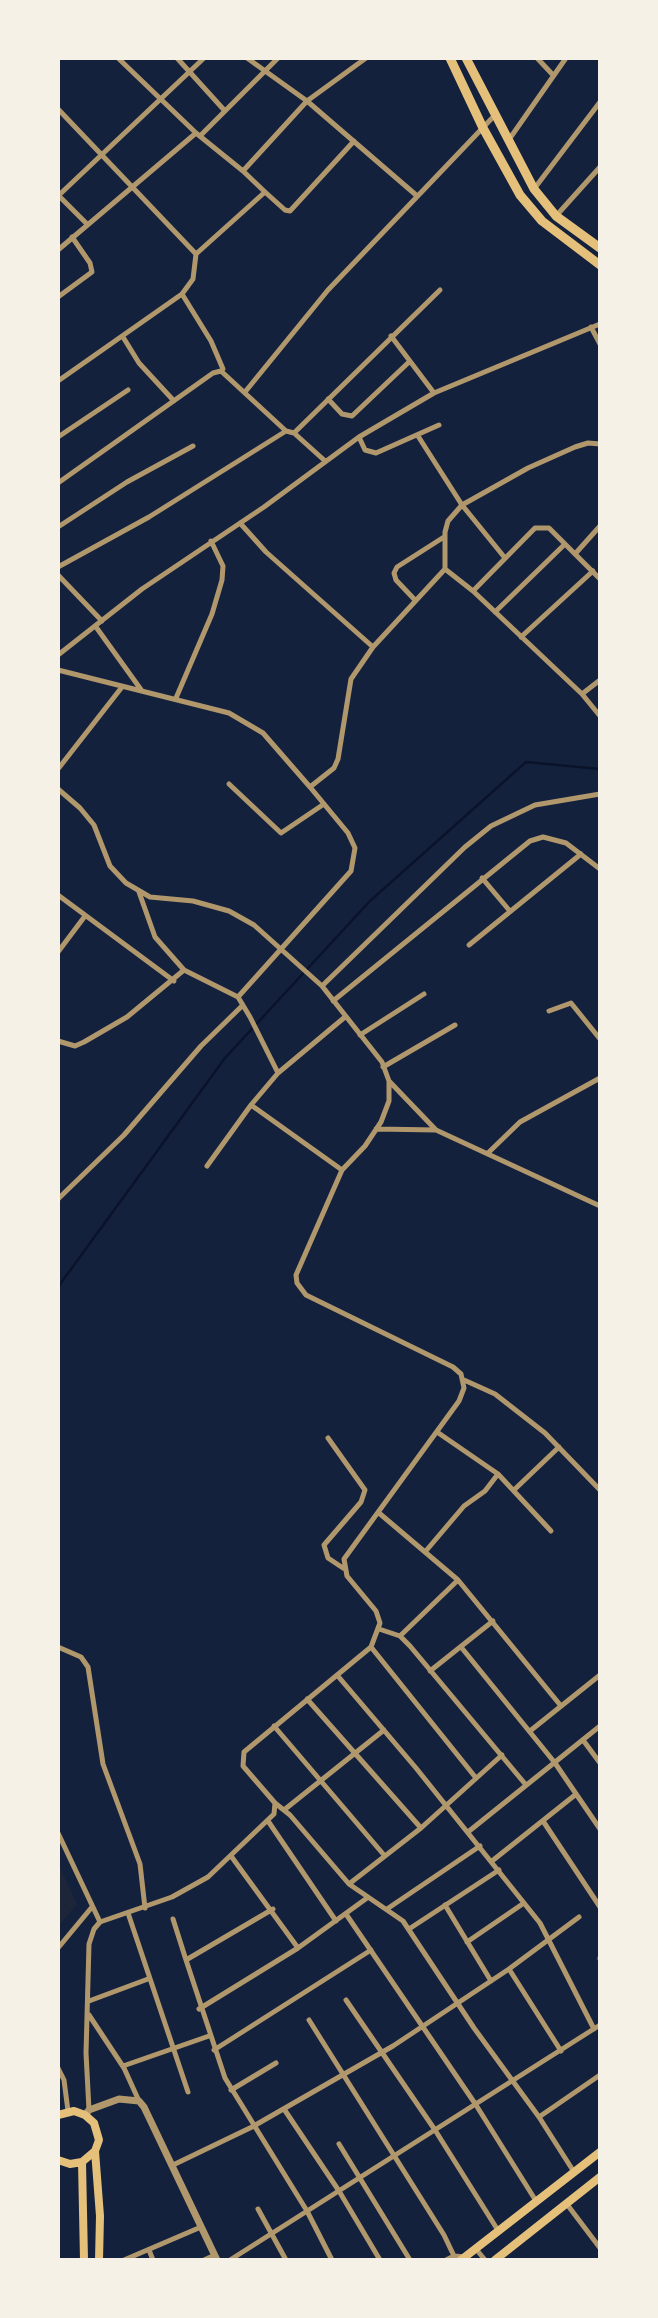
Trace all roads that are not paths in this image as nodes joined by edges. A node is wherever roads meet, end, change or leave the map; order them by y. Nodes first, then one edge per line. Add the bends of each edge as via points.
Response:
1 (118, 58) edge
2 (177, 58) edge
3 (204, 58) edge
4 (247, 58) edge
5 (278, 58) edge
6 (366, 58) edge
7 (450, 58) edge
8 (466, 58) edge
9 (537, 58) edge
10 (566, 58) edge
11 (266, 69) junction
12 (191, 72) junction
13 (553, 75) junction
14 (160, 99) junction
15 (307, 101) junction
16 (600, 102) edge
17 (58, 109) edge
18 (225, 111) junction
19 (495, 115) junction
20 (483, 128) junction
21 (198, 134) junction
22 (354, 141) junction
23 (508, 141) junction
24 (103, 155) junction
25 (600, 167) edge
26 (243, 171) junction
27 (133, 187) junction
28 (534, 189) junction
29 (265, 192) junction
30 (58, 195) edge
31 (416, 195) junction
32 (556, 216) junction
33 (88, 224) junction
34 (72, 237) junction
35 (600, 248) edge
36 (58, 250) edge
37 (196, 254) junction
38 (600, 265) edge
39 (440, 290) dead end
40 (182, 294) junction
41 (58, 297) edge
42 (600, 324) edge
43 (591, 327) junction
44 (391, 336) junction
45 (123, 337) junction
46 (600, 344) edge
47 (409, 362) junction
48 (221, 371) junction
49 (58, 381) edge
50 (128, 390) dead end
51 (245, 392) junction
52 (434, 393) junction
53 (328, 399) junction
54 (174, 401) junction
55 (439, 425) dead end
56 (286, 431) junction
57 (294, 433) junction
58 (58, 436) edge
59 (418, 436) junction
60 (359, 437) junction
61 (600, 444) edge
62 (193, 446) dead end
63 (324, 460) junction
64 (58, 483) edge
65 (462, 505) junction
66 (240, 523) junction
67 (600, 526) edge
68 (58, 527) edge
69 (443, 537) junction
70 (211, 541) junction
71 (565, 544) junction
72 (575, 554) junction
73 (505, 558) junction
74 (58, 567) edge
75 (445, 569) junction
76 (593, 571) junction
77 (58, 575) edge
78 (600, 579) edge
79 (473, 591) junction
80 (415, 600) junction
81 (495, 612) junction
82 (102, 621) junction
83 (96, 627) junction
84 (521, 637) junction
85 (373, 647) junction
86 (58, 655) edge
87 (58, 670) edge
88 (600, 680) edge
89 (122, 687) junction
90 (142, 691) junction
91 (582, 694) junction
92 (176, 698) junction
93 (600, 716) edge
94 (58, 769) edge
95 (229, 784) dead end
96 (310, 787) junction
97 (58, 789) edge
98 (600, 794) edge
99 (324, 804) junction
100 (581, 853) junction
101 (600, 869) edge
102 (481, 878) junction
103 (139, 892) junction
104 (58, 895) edge
105 (509, 911) junction
106 (85, 916) junction
107 (469, 945) dead end
108 (284, 948) junction
109 (58, 952) edge
110 (184, 970) junction
111 (174, 981) junction
112 (320, 984) junction
113 (424, 994) dead end
114 (238, 997) junction
115 (333, 1001) junction
116 (243, 1005) junction
117 (549, 1012) dead end
118 (345, 1017) junction
119 (455, 1025) dead end
120 (598, 1031) edge
121 (360, 1035) junction
122 (600, 1039) edge
123 (58, 1041) edge
124 (383, 1067) junction
125 (278, 1073) junction
126 (600, 1078) edge
127 (389, 1082) junction
128 (251, 1105) junction
129 (376, 1129) junction
130 (436, 1130) junction
131 (488, 1153) junction
132 (207, 1166) dead end
133 (342, 1170) junction
134 (58, 1199) edge
135 (600, 1206) edge
136 (464, 1380) junction
137 (438, 1432) junction
138 (328, 1438) dead end
139 (559, 1447) junction
140 (498, 1474) junction
141 (514, 1490) junction
142 (600, 1490) edge
143 (379, 1513) junction
144 (551, 1531) dead end
145 (425, 1552) junction
146 (343, 1568) junction
147 (458, 1580) junction
148 (493, 1621) junction
149 (379, 1629) junction
150 (400, 1636) junction
151 (58, 1647) edge
152 (371, 1647) junction
153 (461, 1647) junction
154 (430, 1671) junction
155 (337, 1675) junction
156 (600, 1675) edge
157 (307, 1699) junction
158 (561, 1706) junction
159 (274, 1726) junction
160 (600, 1726) edge
161 (384, 1730) junction
162 (530, 1731) junction
163 (583, 1740) junction
164 (355, 1752) junction
165 (502, 1755) junction
166 (555, 1763) junction
167 (600, 1763) edge
168 (477, 1778) junction
169 (320, 1781) junction
170 (526, 1785) junction
171 (575, 1795) junction
172 (275, 1803) junction
173 (446, 1805) junction
174 (284, 1810) junction
175 (268, 1821) junction
176 (543, 1821) junction
177 (421, 1828) junction
178 (600, 1829) edge
179 (468, 1832) junction
180 (58, 1833) edge
181 (480, 1846) junction
182 (384, 1855) junction
183 (231, 1856) junction
184 (492, 1861) junction
185 (499, 1870) junction
186 (349, 1884) junction
187 (367, 1898) junction
188 (524, 1903) junction
189 (445, 1905) junction
190 (600, 1907) edge
191 (92, 1908) junction
192 (145, 1908) junction
193 (273, 1909) junction
194 (387, 1909) junction
195 (128, 1913) junction
196 (346, 1913) junction
197 (579, 1917) dead end
198 (173, 1919) dead end
199 (336, 1920) junction
200 (100, 1922) junction
201 (409, 1929) junction
202 (550, 1939) junction
203 (467, 1942) junction
204 (58, 1948) edge
205 (298, 1948) junction
206 (371, 1950) junction
207 (186, 1960) junction
208 (509, 1969) junction
209 (148, 1979) junction
210 (491, 1981) junction
211 (346, 2000) dead end
212 (89, 2001) junction
213 (458, 2004) junction
214 (199, 2009) junction
215 (89, 2015) junction
216 (309, 2021) dead end
217 (422, 2027) junction
218 (597, 2027) edge
219 (209, 2036) junction
220 (171, 2048) junction
221 (214, 2050) junction
222 (561, 2051) junction
223 (382, 2053) junction
224 (276, 2063) dead end
225 (123, 2066) junction
226 (58, 2068) edge
227 (345, 2074) junction
228 (600, 2075) edge
229 (514, 2081) junction
230 (231, 2090) junction
231 (188, 2092) dead end
232 (138, 2101) junction
233 (475, 2105) junction
234 (284, 2109) junction
235 (68, 2111) junction
236 (87, 2113) junction
237 (58, 2115) edge
238 (540, 2116) junction
239 (252, 2127) junction
240 (435, 2130) junction
241 (339, 2144) dead end
242 (95, 2151) junction
243 (600, 2152) edge
244 (394, 2155) junction
245 (58, 2160) edge
246 (82, 2162) junction
247 (173, 2165) junction
248 (574, 2172) junction
249 (600, 2177) edge
250 (359, 2178) junction
251 (339, 2191) junction
252 (536, 2202) junction
253 (566, 2203) junction
254 (258, 2209) dead end
255 (307, 2211) junction
256 (201, 2227) junction
257 (499, 2232) junction
258 (272, 2234) junction
259 (600, 2248) edge
260 (476, 2249) junction
261 (149, 2250) junction
262 (216, 2258) edge
263 (460, 2258) edge
264 (84, 2260) edge
265 (99, 2260) edge
266 (124, 2260) edge
267 (153, 2260) edge
268 (204, 2260) edge
269 (230, 2260) edge
270 (286, 2260) edge
271 (332, 2260) edge
272 (380, 2260) edge
273 (410, 2260) edge
274 (446, 2260) edge
275 (485, 2260) edge
276 (495, 2260) edge

1 - 14 street
2 - 12 street
3 - 12 street
4 - 11 street
5 - 11 street
6 - 15 street
7 - 20 main road
8 - 19 main road
9 - 13 street
10 - 13 street
11 - 15 street
11 - 18 street
12 - 14 street
12 - 18 street
13 - 23 street
14 - 21 street
14 - 24 street
15 - 22 street
15 - 26 street
16 - 28 street
17 - 24 street
18 - 21 street
19 - 20 street
19 - 23 main road
20 - 31 street
20 - 38 main road via 520,195 541,221
21 - 26 street
21 - 27 street
22 - 29 street via 290,211
22 - 31 street
23 - 28 main road
24 - 27 street
24 - 30 street
25 - 32 street
26 - 29 street
27 - 33 street
27 - 37 street
28 - 32 main road
29 - 37 street
30 - 33 street
31 - 51 street via 328,290
32 - 35 main road
33 - 34 street
34 - 36 street
34 - 41 street via 92,272
37 - 40 street via 193,279
39 - 44 street
40 - 45 street
40 - 48 street via 211,341
42 - 43 street
43 - 46 street
43 - 52 street
44 - 47 street
44 - 53 street
45 - 49 street
45 - 54 street via 139,363
47 - 52 street
47 - 53 street via 352,416 342,414
48 - 51 street
48 - 54 street
50 - 58 street
51 - 56 street
52 - 60 street
53 - 57 street
54 - 64 street
55 - 59 street
56 - 57 street
56 - 74 street via 149,517
57 - 63 street
59 - 60 street via 376,453 365,450
59 - 65 street
60 - 63 street
61 - 65 street via 575,447
62 - 68 street
63 - 66 street
65 - 69 street via 448,521
65 - 73 street
66 - 70 street
66 - 85 street
67 - 72 street
69 - 75 street
69 - 80 street via 394,573
70 - 82 street
70 - 92 street via 223,566 222,580
71 - 72 street
71 - 73 street via 549,528 536,528
71 - 81 street
72 - 76 street
73 - 79 street
75 - 79 street
75 - 80 street
76 - 78 street
76 - 84 street
77 - 82 street
79 - 81 street
80 - 85 street
81 - 84 street
82 - 83 street
83 - 86 street
83 - 90 street
84 - 91 street
85 - 96 street via 351,679 334,768
87 - 89 street
88 - 91 street
89 - 90 street
89 - 94 street
90 - 92 street
91 - 93 street
92 - 96 street via 246,722 290,760
95 - 99 street via 281,833
96 - 99 street
97 - 103 street via 94,825 110,866
98 - 112 street via 535,805 491,826
99 - 108 street via 355,848 351,872
100 - 101 street
100 - 102 street via 543,837 530,841
100 - 105 street
102 - 105 street
102 - 115 street
103 - 108 street via 229,911
103 - 110 street via 155,937
104 - 106 street
105 - 107 street
106 - 109 street
106 - 111 street
108 - 112 street
108 - 114 street
110 - 111 street
110 - 114 street
111 - 123 street via 85,1042 75,1046
112 - 115 street
113 - 121 street
114 - 116 street
115 - 118 street
116 - 125 street
116 - 134 street via 124,1135
117 - 120 street via 571,1003
118 - 121 street
118 - 125 street
119 - 124 street
120 - 122 street
121 - 124 street
124 - 127 street
125 - 128 street
126 - 131 street via 520,1122
127 - 129 street via 389,1101
127 - 130 street
128 - 132 street
128 - 133 street
129 - 130 street
129 - 133 street
130 - 131 street
131 - 135 street
133 - 136 street via 296,1275 299,1288 453,1367
136 - 137 street via 460,1401
136 - 139 street via 495,1394
137 - 140 street
137 - 143 street
138 - 146 street via 365,1490 361,1502 324,1545 328,1559
139 - 141 street
139 - 142 street
140 - 141 street
140 - 145 street
141 - 144 street
143 - 145 street
143 - 146 street via 349,1550
145 - 147 street
146 - 149 street via 376,1611
147 - 148 street
147 - 150 street
148 - 153 street
148 - 158 street
149 - 150 street
149 - 152 street
150 - 154 street
151 - 192 street via 81,1657 88,1667 103,1764 140,1864
152 - 155 street
152 - 168 street
153 - 154 street
153 - 162 street
154 - 165 street
155 - 157 street
155 - 161 street
156 - 158 street
157 - 159 street
157 - 164 street
158 - 162 street
159 - 169 street
159 - 172 street via 251,1744 242,1758 246,1773
160 - 163 street
161 - 164 street
161 - 173 street
162 - 166 street
163 - 166 street
163 - 167 street
164 - 169 street
164 - 177 street
165 - 168 street
165 - 170 street
166 - 170 street
166 - 171 street
168 - 173 street
169 - 174 street
169 - 182 street
170 - 179 street
171 - 176 street
171 - 178 street
172 - 174 street
172 - 175 street
173 - 177 street
173 - 179 street
174 - 186 street
175 - 183 street
175 - 199 street
176 - 184 street
176 - 190 street
177 - 182 street
179 - 181 street
180 - 191 street
181 - 184 street
181 - 194 street
182 - 186 street
183 - 192 street via 208,1877
183 - 193 street
184 - 185 street
185 - 188 street
185 - 189 street
186 - 187 street
187 - 194 street
187 - 196 street
188 - 202 street
188 - 203 street
189 - 201 street
189 - 203 street
191 - 200 street
191 - 204 street
192 - 195 street
193 - 205 street
193 - 207 street
194 - 201 street
195 - 200 street
195 - 209 street
196 - 199 street
196 - 206 street
197 - 202 street
198 - 207 street
199 - 205 street
200 - 212 street via 89,1944
201 - 213 street
202 - 208 street
202 - 218 street
203 - 210 street
205 - 214 street
206 - 217 street
206 - 221 street
207 - 214 street
208 - 210 street
208 - 222 street
209 - 212 street
209 - 220 street
210 - 213 street
211 - 223 street
212 - 215 street
213 - 217 street
213 - 229 street
214 - 219 street
215 - 225 street
215 - 236 street
216 - 227 street
217 - 223 street
217 - 233 street
218 - 222 street
219 - 220 street
219 - 221 street
220 - 225 street
220 - 231 street
221 - 230 street
222 - 229 street
223 - 227 street
223 - 240 street
224 - 230 street
225 - 232 street
226 - 235 street
227 - 234 street
227 - 244 street
228 - 238 street
229 - 233 street
229 - 238 street
230 - 239 street
232 - 236 street via 119,2099
232 - 247 street via 150,2115
233 - 240 street
233 - 252 street
234 - 239 street
234 - 251 street
235 - 236 main road
235 - 237 main road
236 - 242 main road via 98,2134
238 - 248 street
239 - 247 street
239 - 255 street
240 - 244 street
240 - 257 street
241 - 250 street
242 - 246 main road
242 - 265 main road
243 - 248 main road
244 - 250 street
244 - 263 street
245 - 246 main road
246 - 264 main road
247 - 256 street
248 - 252 main road
249 - 253 main road
250 - 251 street
250 - 273 street
251 - 255 street
251 - 272 street
252 - 257 main road
253 - 259 street
253 - 276 main road
254 - 258 street
255 - 258 street
255 - 271 street
256 - 261 street
256 - 262 street
257 - 260 main road
258 - 269 street
258 - 270 street
260 - 263 main road
260 - 275 street
261 - 266 street
261 - 267 street
262 - 268 street
263 - 274 street

